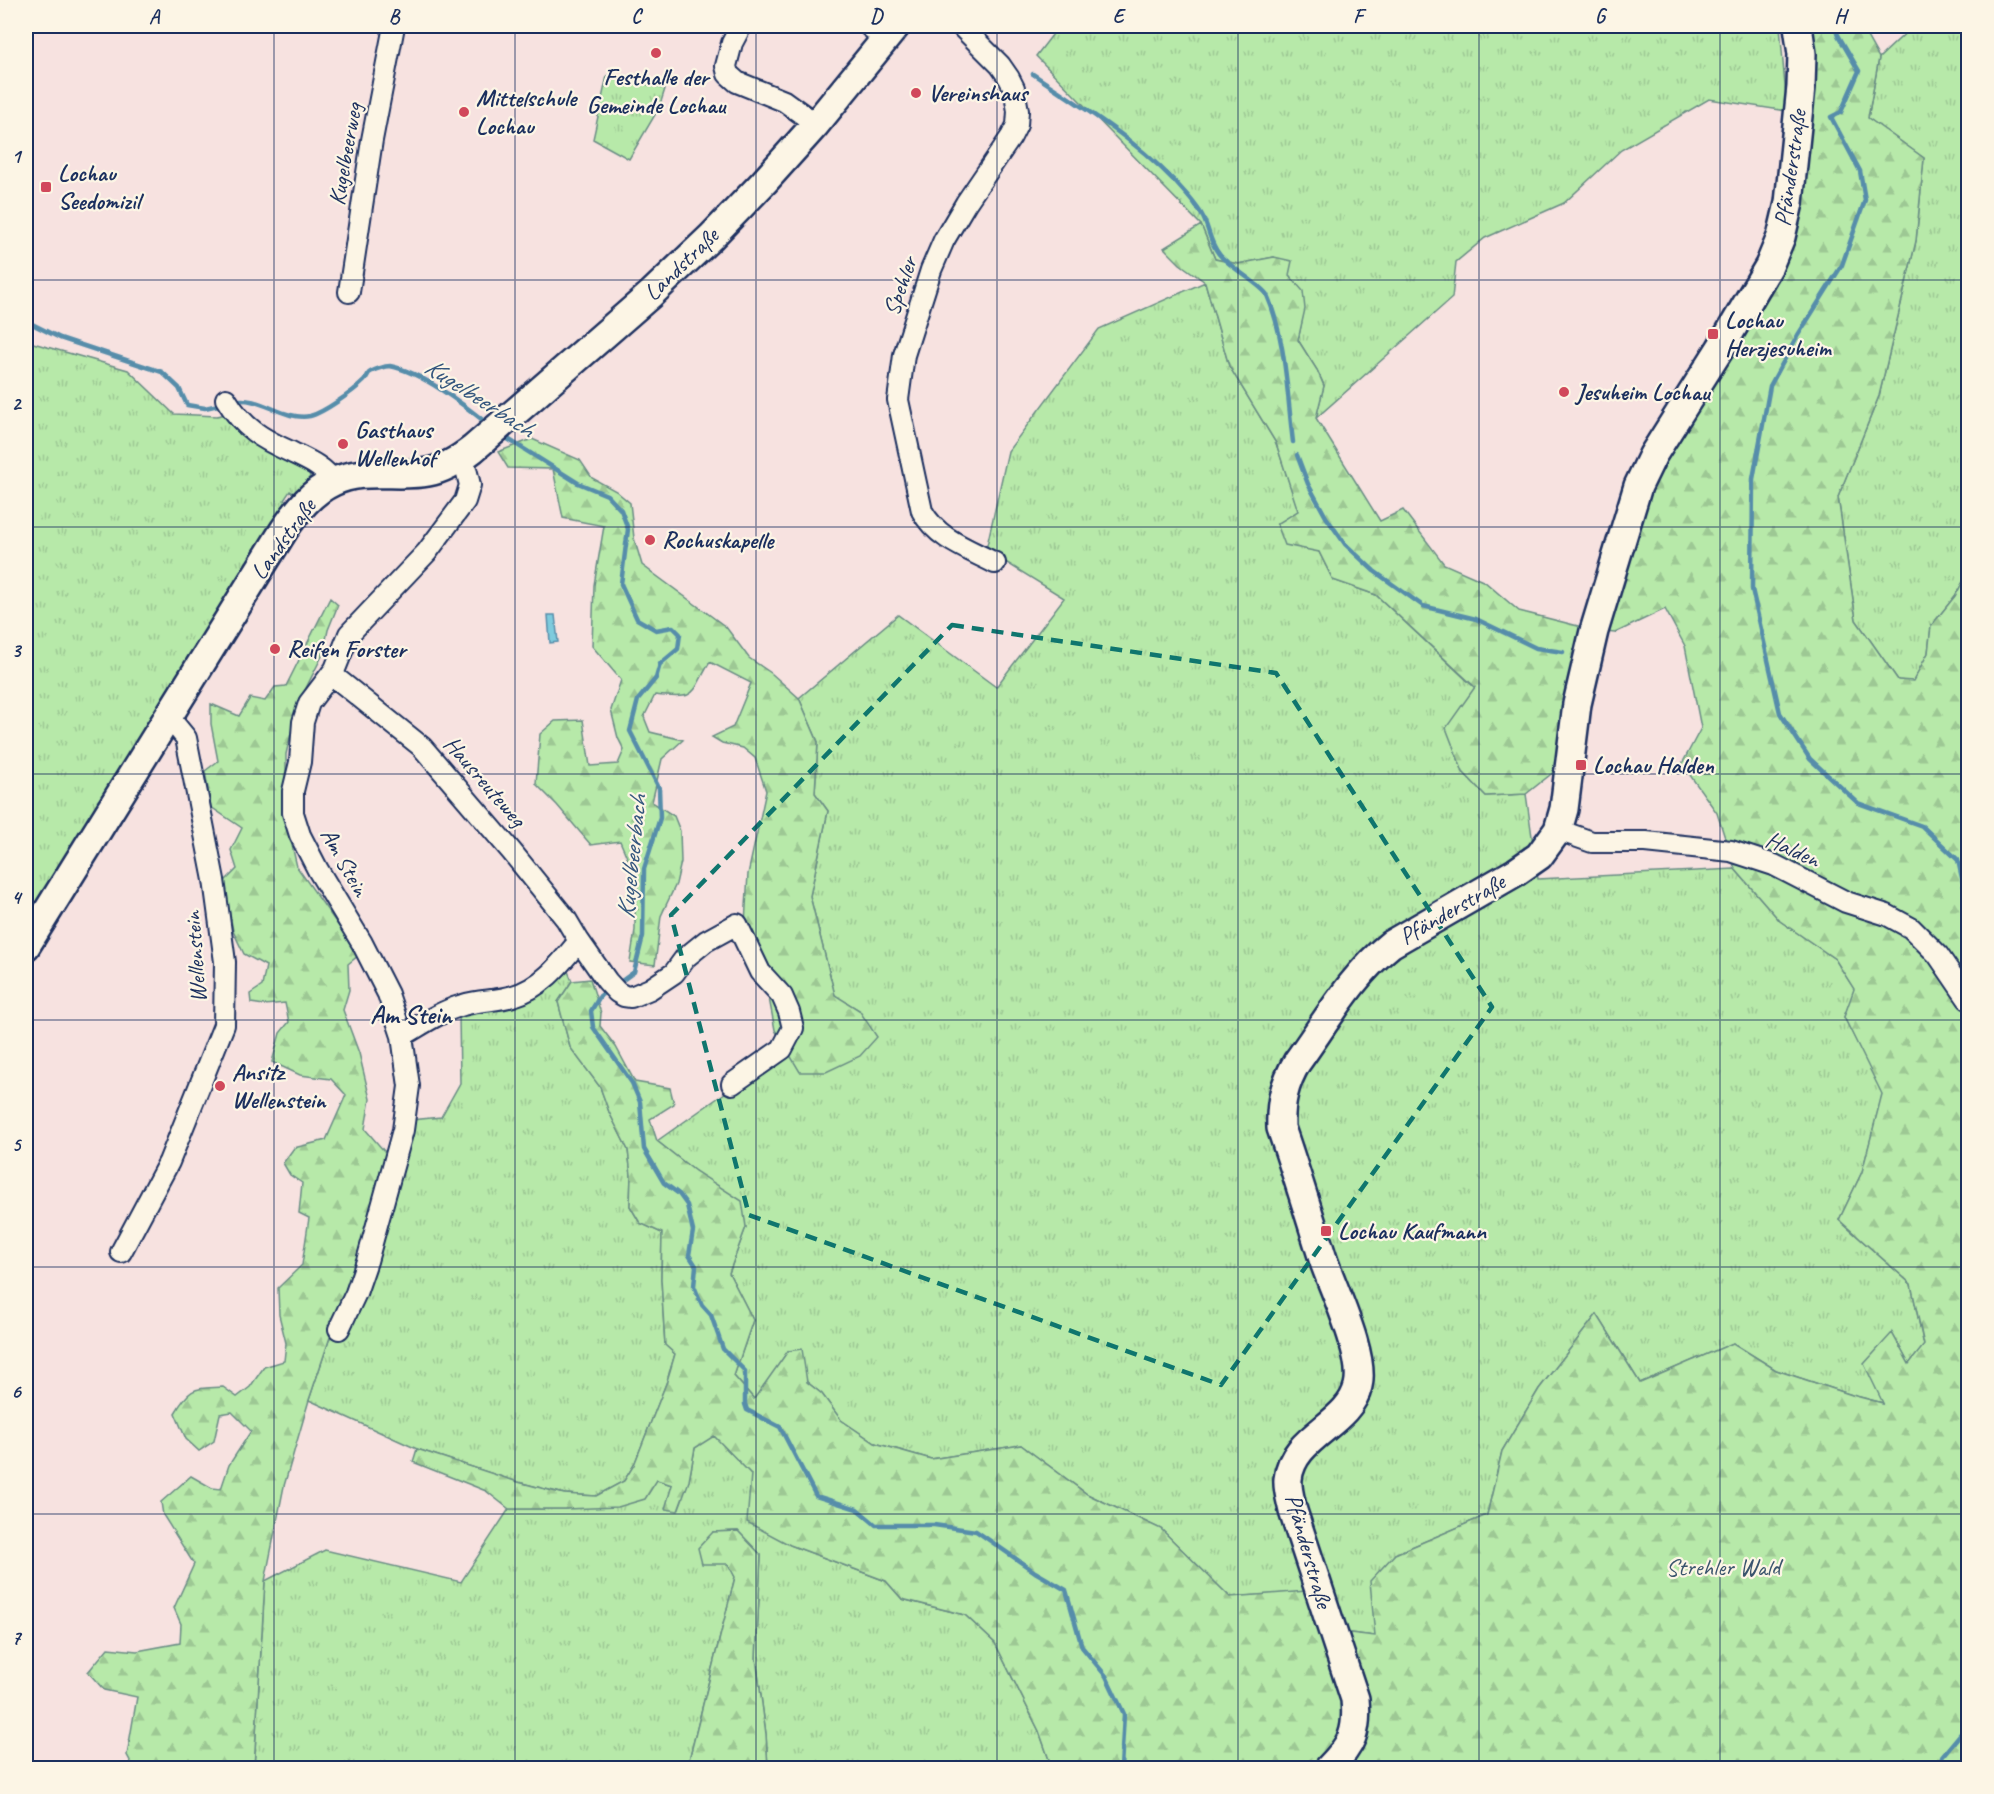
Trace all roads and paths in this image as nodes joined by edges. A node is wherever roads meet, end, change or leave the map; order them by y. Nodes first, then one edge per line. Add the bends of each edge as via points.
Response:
1 (394, 26) edge
2 (741, 26) edge
3 (961, 26) edge
4 (1798, 26) edge
5 (884, 30) edge
6 (816, 124) junction
7 (349, 292) dead end
8 (230, 407) dead end
9 (463, 456) junction
10 (333, 481) junction
11 (995, 563) dead end
12 (331, 674) junction
13 (168, 716) junction
14 (1558, 830) junction
15 (579, 941) junction
16 (26, 946) edge
17 (1968, 999) edge
18 (402, 1036) junction
19 (732, 1084) dead end
20 (120, 1252) dead end
21 (339, 1329) dead end
22 (1329, 1768) edge

1 - 7 street, Kugelbeerweg
2 - 6 street via 732,43 726,66 728,74 737,82 784,101
3 - 11 street, Spehler via 1009,78 1017,102 1017,125 955,221 931,270 904,355 898,400 927,520 945,537
4 - 14 street, Pfänderstraße via 1801,87 1789,203 1781,237 1769,266 1657,447 1638,486 1594,631 1577,704
5 - 6 street, Landstraße
6 - 9 street, Landstraße via 764,182 651,294
8 - 10 street via 253,432 323,469
9 - 10 street, Landstraße via 428,472 358,474
9 - 12 street, Am Stein via 470,485 465,501 427,552 349,634
10 - 13 street, Landstraße via 294,515
12 - 15 street, Hausreuteweg via 422,747 512,852
12 - 18 street, Am Stein via 305,710 293,813 318,870 378,972
13 - 16 street, Landstraße
13 - 20 street, Wellenstein via 186,738 214,880 225,962 224,1025 169,1162
14 - 17 street, Halden via 1592,842 1646,842 1731,851 1774,865 1846,902 1887,915 1911,928 1938,955
14 - 22 street, Pfänderstraße via 1539,856 1374,958 1297,1062 1283,1094 1281,1128 1360,1375 1351,1402 1303,1448 1288,1479 1293,1511 1355,1699 1354,1733
15 - 18 street via 534,988 513,996 460,1005
15 - 19 street, Hausreuteweg via 612,986 630,997 674,973 706,941 737,924 760,972 782,996 793,1028 782,1048
18 - 21 street, Am Stein via 409,1086 403,1130 368,1261

